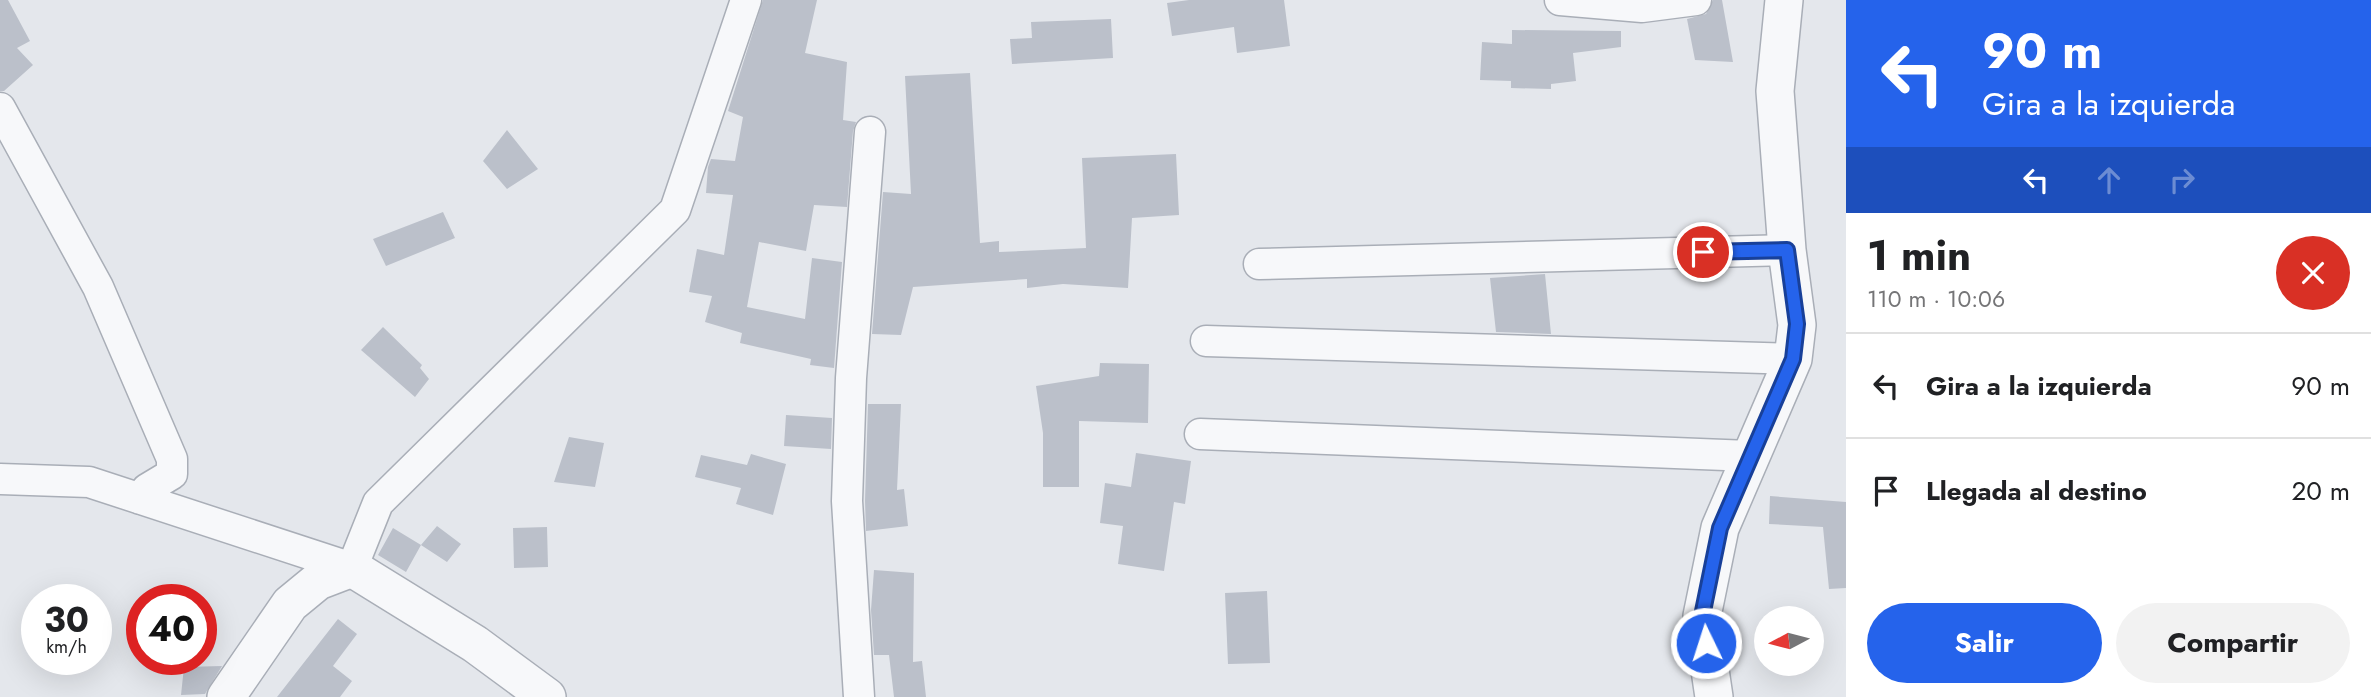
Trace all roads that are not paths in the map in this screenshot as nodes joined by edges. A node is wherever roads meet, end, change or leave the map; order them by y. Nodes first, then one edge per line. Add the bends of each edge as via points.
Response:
1 (746, 0) edge
2 (1560, 0) edge
3 (1696, 0) edge
4 (1784, 0) edge
5 (0, 108) edge
6 (870, 132) dead end
7 (1787, 250) junction
8 (1259, 264) dead end
9 (1206, 341) dead end
10 (1793, 359) junction
11 (1200, 433) dead end
12 (1750, 456) junction
13 (0, 479) edge
14 (140, 499) junction
15 (352, 568) junction
16 (226, 697) edge
17 (547, 697) edge
18 (859, 697) edge
19 (1714, 697) edge

1 - 15 street via 675,210 378,503
2 - 3 street via 1642,7
4 - 7 street via 1775,92
5 - 14 street via 98,287 172,459 172,474 147,489
6 - 18 street via 850,378 847,501
7 - 8 street
7 - 10 street via 1797,324
9 - 10 street
10 - 12 street
11 - 12 street
12 - 19 street via 1720,528 1702,616
13 - 14 street via 89,482
14 - 15 street
15 - 16 street via 318,581 290,604
15 - 17 street via 475,644

